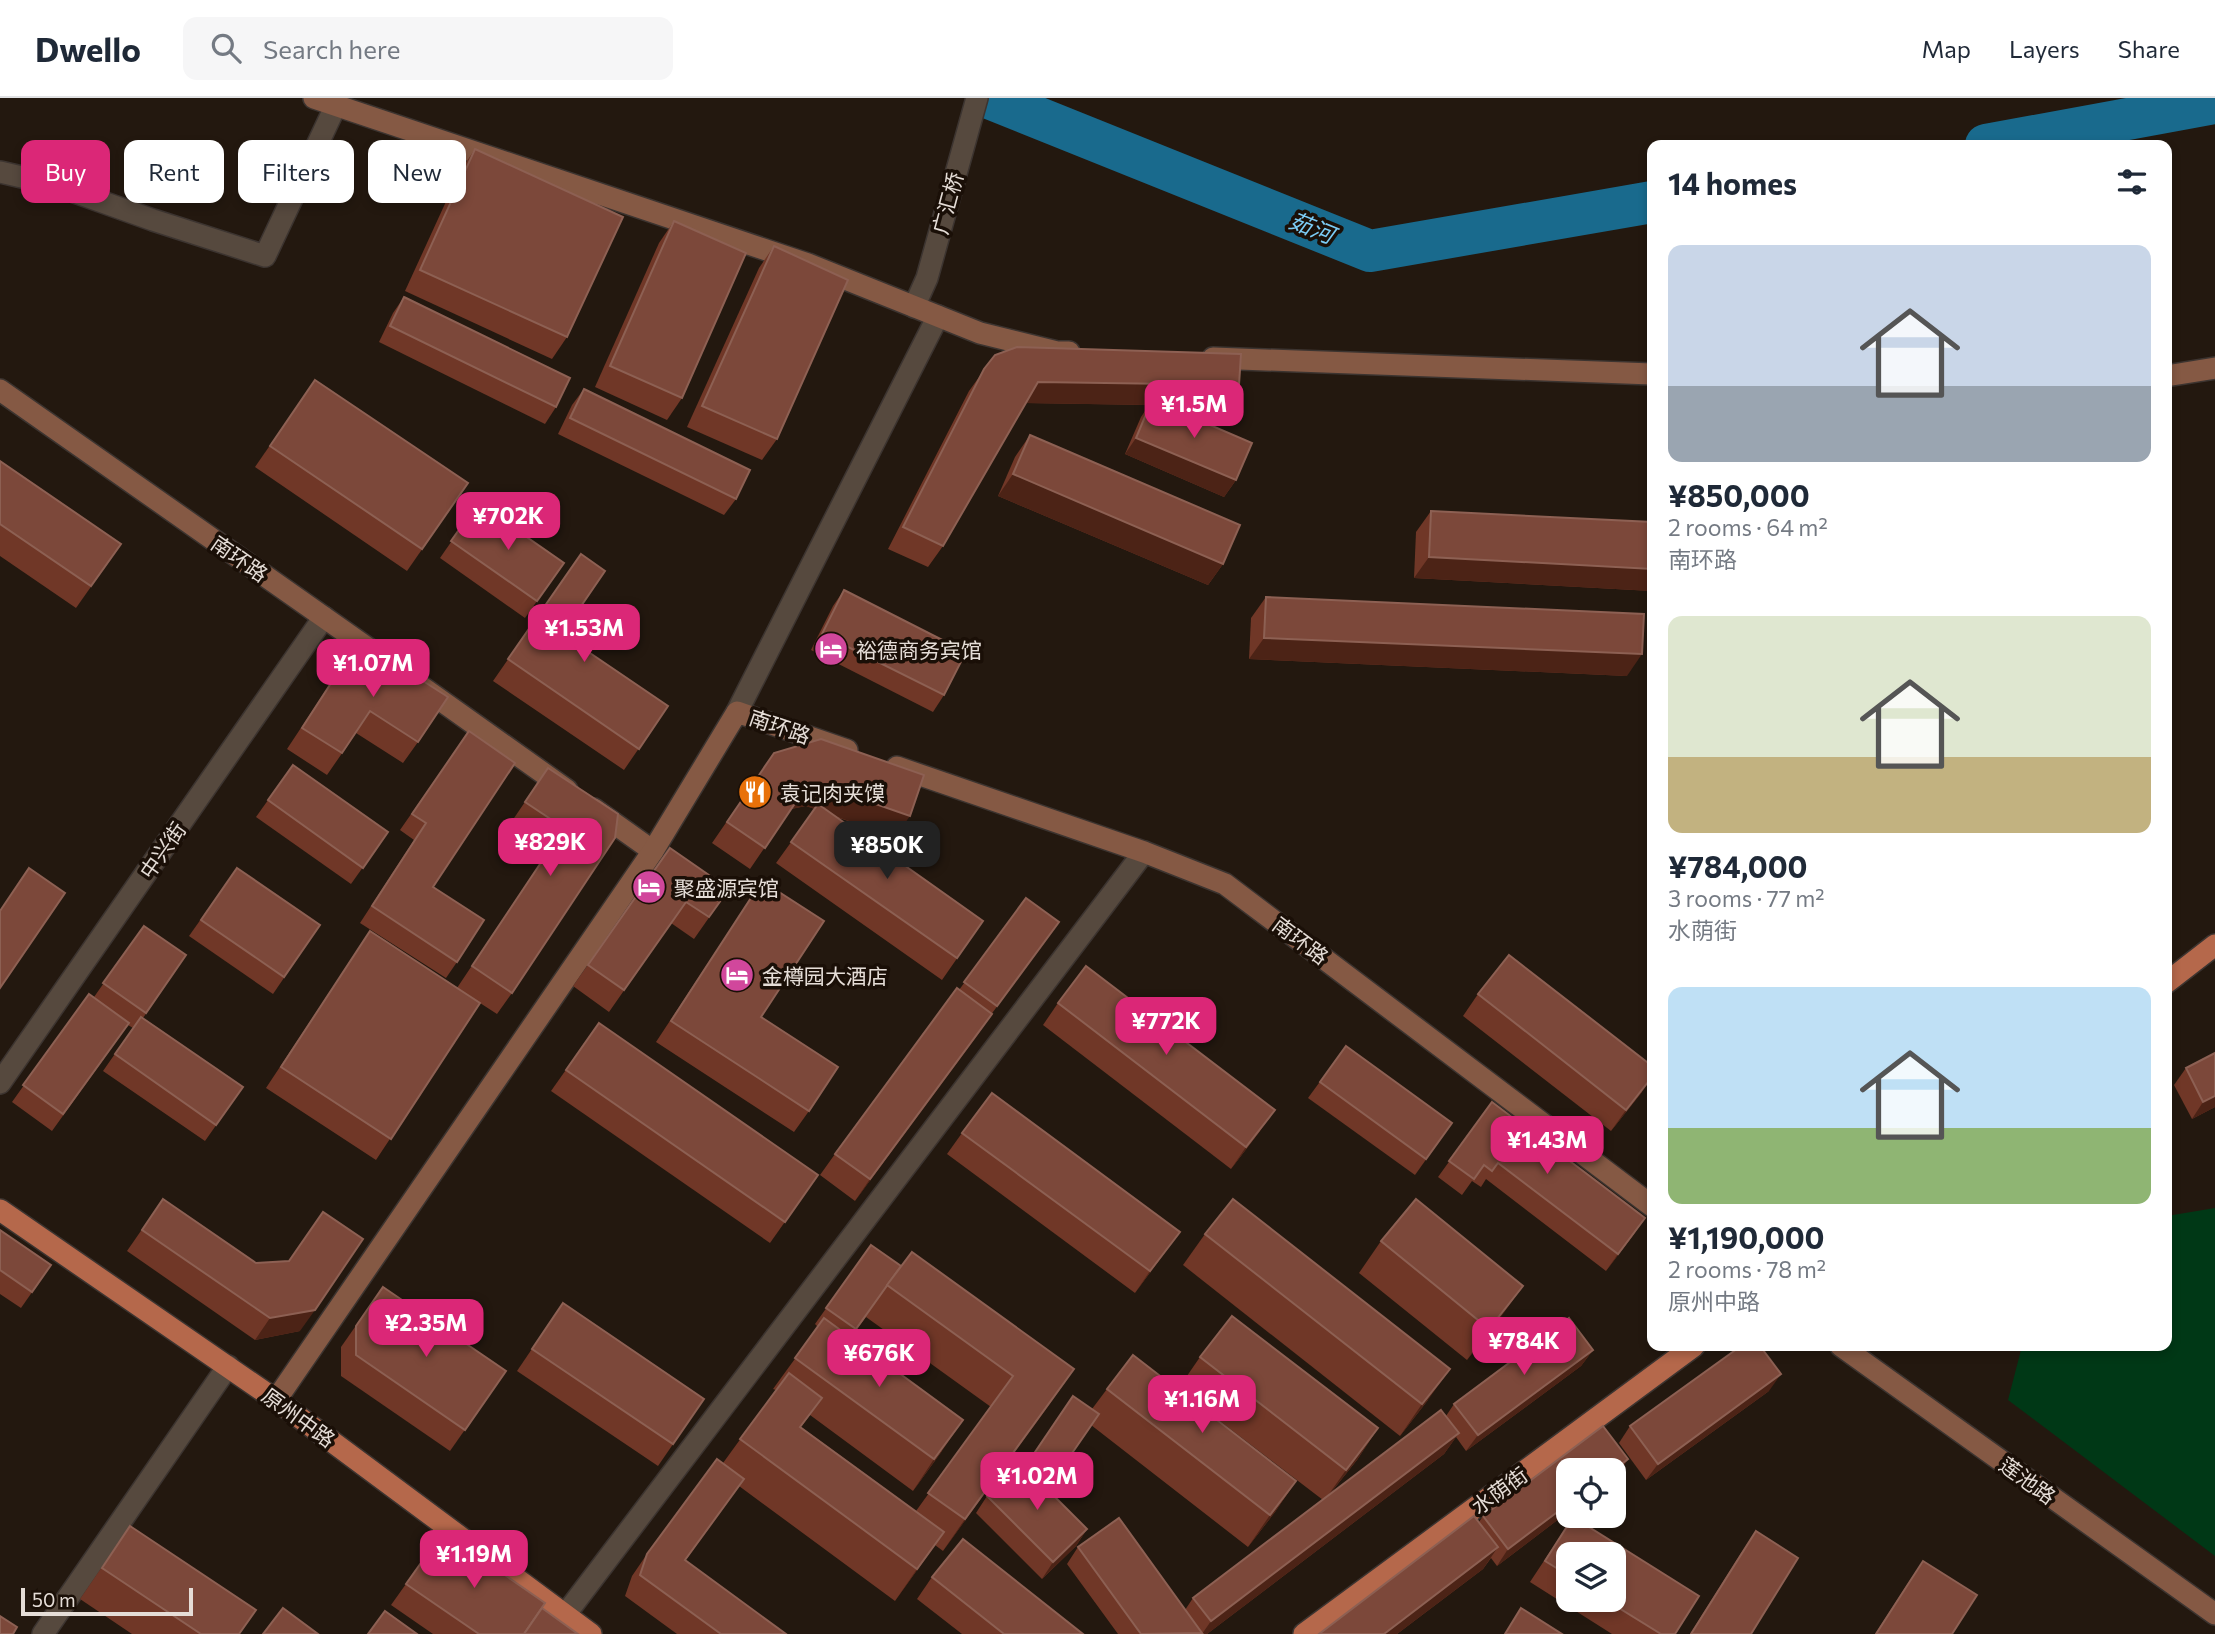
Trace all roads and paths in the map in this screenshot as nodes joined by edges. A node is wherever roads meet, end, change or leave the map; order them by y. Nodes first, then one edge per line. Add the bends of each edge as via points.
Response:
1 (314, 98) edge
2 (976, 98) edge
3 (336, 106) junction
4 (0, 172) edge
5 (914, 306) junction
6 (938, 316) junction
7 (1083, 353) edge
8 (1190, 357) edge
9 (2215, 368) edge
10 (1647, 374) edge
11 (2172, 375) edge
12 (0, 390) edge
13 (324, 617) junction
14 (737, 712) junction
15 (653, 851) junction
16 (1143, 852) junction
17 (2215, 945) edge
18 (2172, 978) edge
19 (0, 1083) edge
20 (1647, 1202) edge
21 (0, 1210) edge
22 (1688, 1351) edge
23 (1847, 1351) edge
24 (228, 1366) junction
25 (276, 1400) junction
26 (2215, 1614) edge
27 (565, 1615) junction
28 (43, 1634) edge
29 (591, 1634) edge
30 (1304, 1634) edge

1 - 3 street
2 - 5 street, 广汇桥 via 927,278
3 - 4 street via 265,256 52,184
3 - 5 street via 808,264
5 - 6 street
6 - 7 street via 993,336 1057,352
6 - 14 street
8 - 10 street
9 - 11 street
12 - 13 street, 南环路
13 - 15 street, 南环路
13 - 19 street, 中兴街
14 - 15 street, 南环路
14 - 16 street, 南环路
15 - 25 street
16 - 20 street, 南环路 via 1225,884
16 - 27 street
17 - 18 main road
21 - 24 main road, 原州中路
22 - 30 main road, 水荫街
23 - 26 street, 莲池路
24 - 25 main road, 原州中路
24 - 28 street
25 - 27 main road, 原州中路
27 - 29 main road, 原州中路

